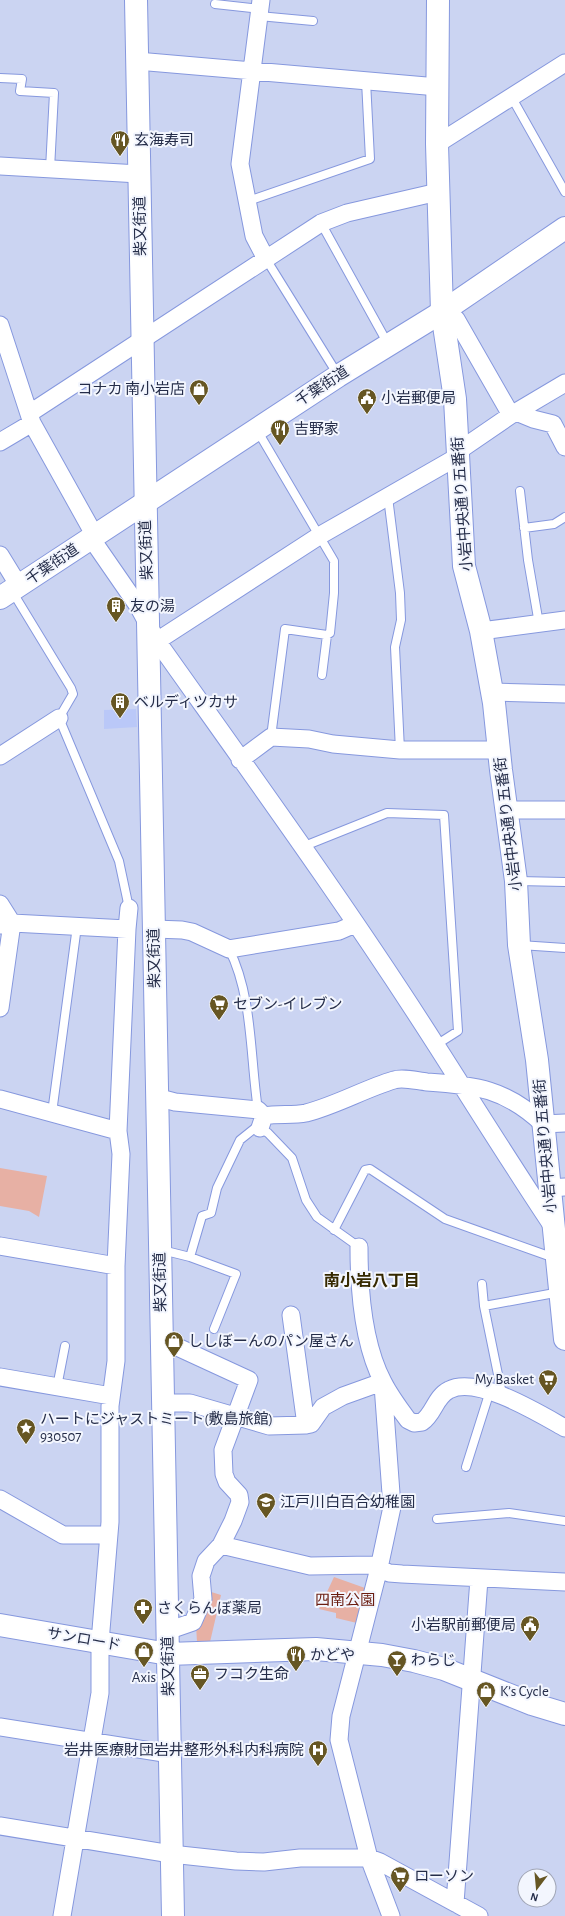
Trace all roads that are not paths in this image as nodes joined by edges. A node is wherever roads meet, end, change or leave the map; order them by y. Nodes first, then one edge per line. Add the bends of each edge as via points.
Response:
1 (136, 0) edge
2 (438, 0) edge
3 (215, 4) dead end
4 (260, 8) edge
5 (313, 21) dead end
6 (137, 61) junction
7 (565, 63) edge
8 (252, 71) junction
9 (0, 78) edge
10 (366, 81) junction
11 (438, 87) junction
12 (512, 98) junction
13 (437, 144) junction
14 (0, 166) edge
15 (50, 169) junction
16 (139, 174) junction
17 (438, 192) junction
18 (565, 192) edge
19 (248, 202) junction
20 (321, 223) junction
21 (565, 228) edge
22 (266, 259) junction
23 (442, 312) junction
24 (0, 325) edge
25 (142, 338) junction
26 (388, 345) junction
27 (338, 376) junction
28 (565, 383) edge
29 (513, 414) junction
30 (31, 418) junction
31 (256, 429) junction
32 (0, 442) edge
33 (565, 447) edge
34 (457, 455) junction
35 (520, 491) dead end
36 (388, 497) junction
37 (144, 504) junction
38 (565, 517) edge
39 (524, 528) junction
40 (319, 536) junction
41 (93, 537) junction
42 (0, 555) edge
43 (10, 592) edge
44 (565, 620) edge
45 (539, 624) junction
46 (480, 631) junction
47 (152, 632) junction
48 (327, 635) junction
49 (322, 674) dead end
50 (492, 692) junction
51 (565, 694) edge
52 (59, 718) junction
53 (271, 737) junction
54 (400, 750) junction
55 (499, 750) junction
56 (0, 756) edge
57 (240, 760) junction
58 (507, 810) junction
59 (565, 810) edge
60 (301, 847) junction
61 (516, 881) junction
62 (565, 882) edge
63 (0, 904) edge
64 (129, 908) joint
65 (6, 924) edge
66 (355, 924) junction
67 (77, 926) junction
68 (127, 929) junction
69 (154, 929) junction
70 (519, 945) junction
71 (565, 948) edge
72 (229, 949) junction
73 (0, 1008) edge
74 (436, 1045) junction
75 (459, 1084) junction
76 (156, 1097) junction
77 (0, 1099) edge
78 (52, 1113) junction
79 (261, 1118) junction
80 (565, 1123) edge
81 (543, 1124) junction
82 (118, 1131) junction
83 (557, 1188) edge
84 (553, 1227) junction
85 (334, 1230) junction
86 (0, 1246) edge
87 (359, 1248) joint
88 (159, 1249) junction
89 (560, 1251) edge
90 (190, 1257) junction
91 (116, 1266) junction
92 (482, 1284) dead end
93 (560, 1292) junction
94 (484, 1306) junction
95 (291, 1315) dead end
96 (214, 1329) dead end
97 (160, 1339) junction
98 (565, 1339) edge
99 (65, 1346) dead end
100 (0, 1377) edge
101 (382, 1382) junction
102 (57, 1387) junction
103 (496, 1392) junction
104 (111, 1396) junction
105 (162, 1403) junction
106 (236, 1417) junction
107 (306, 1425) junction
108 (565, 1428) edge
109 (466, 1467) dead end
110 (0, 1499) edge
111 (437, 1519) dead end
112 (565, 1521) edge
113 (109, 1534) junction
114 (221, 1545) junction
115 (379, 1568) junction
116 (479, 1579) junction
117 (565, 1582) edge
118 (0, 1625) edge
119 (167, 1631) junction
120 (100, 1642) junction
121 (358, 1652) junction
122 (168, 1654) junction
123 (471, 1680) junction
124 (565, 1714) edge
125 (0, 1727) edge
126 (92, 1742) junction
127 (170, 1754) junction
128 (0, 1826) edge
129 (76, 1838) junction
130 (171, 1854) junction
131 (369, 1858) junction
132 (456, 1903) junction
133 (62, 1916) edge
134 (173, 1916) edge
135 (391, 1916) edge
136 (480, 1916) edge

1 - 6 main road, 柴又街道
2 - 11 main road, 小岩中央通り五番街
3 - 4 lane
4 - 5 lane
4 - 8 street
6 - 8 street
6 - 16 main road, 柴又街道
7 - 12 street
8 - 10 street
8 - 19 street via 240,164
9 - 15 lane via 22,79 20,91 54,93
10 - 11 street
10 - 19 lane via 370,159
11 - 13 main road, 小岩中央通り五番街
12 - 13 street
12 - 18 lane
13 - 17 main road, 小岩中央通り五番街
14 - 15 street
15 - 16 street
16 - 25 main road, 柴又街道
17 - 20 street via 347,213
17 - 23 main road, 小岩中央通り五番街
19 - 22 street via 254,236
20 - 22 street
20 - 26 lane
21 - 23 main road, 千葉街道
22 - 25 street
22 - 27 lane
23 - 26 main road, 千葉街道
23 - 29 street via 456,319
23 - 34 main road, 小岩中央通り五番街 via 455,399
24 - 30 street
25 - 30 street
25 - 37 main road, 柴又街道
26 - 27 main road, 千葉街道
27 - 31 main road, 千葉街道
28 - 29 street
29 - 33 street via 554,424
29 - 34 street
30 - 32 street
30 - 41 street
31 - 37 main road, 千葉街道
31 - 40 lane
34 - 36 street
34 - 46 main road, 小岩中央通り五番街 via 464,566
35 - 39 lane
36 - 40 street
36 - 54 lane via 400,593 401,620 395,647
37 - 41 main road, 千葉街道
37 - 47 main road, 柴又街道
38 - 39 lane via 554,524
39 - 45 lane
40 - 47 street
40 - 48 lane via 334,561 334,593 330,633
41 - 43 main road, 千葉街道
41 - 47 street
42 - 43 street
43 - 52 lane via 71,688 72,694
44 - 45 street
45 - 46 street
46 - 50 main road, 小岩中央通り五番街
47 - 57 street
47 - 69 main road, 柴又街道
48 - 49 lane
48 - 53 lane via 285,629
50 - 51 street
50 - 55 main road, 小岩中央通り五番街
52 - 56 street
52 - 64 lane via 119,860
53 - 54 street
53 - 57 street
54 - 55 street
55 - 58 main road, 小岩中央通り五番街
57 - 60 street
58 - 59 street
58 - 61 main road, 小岩中央通り五番街
60 - 66 street
60 - 74 lane via 387,813 444,815 458,1031
61 - 62 lane
61 - 70 main road, 小岩中央通り五番街
63 - 65 street
64 - 68 street
65 - 67 street
65 - 73 street
66 - 72 street via 338,931
66 - 74 street
67 - 68 street
67 - 78 lane
68 - 82 street
69 - 72 street via 187,931
69 - 76 main road, 柴又街道
70 - 71 lane
70 - 81 main road, 小岩中央通り五番街 via 537,1060
72 - 79 lane via 235,961 248,1015
74 - 75 street
75 - 79 street via 396,1079 338,1103 305,1113
75 - 81 street via 484,1088 500,1094 528,1110
75 - 84 street
76 - 79 street
76 - 88 main road, 柴又街道
77 - 78 street
78 - 82 street
79 - 85 lane via 268,1133 292,1158 306,1200 318,1217
79 - 90 lane via 255,1128 240,1140 217,1188 211,1213 202,1216
80 - 81 street
81 - 83 main road, 小岩中央通り五番街
82 - 91 street via 121,1154
83 - 84 main road, 小岩中央通り五番街
84 - 89 main road, 小岩中央通り五番街
85 - 87 lane
85 - 89 lane via 365,1170 370,1169 445,1219 546,1255
86 - 91 street
87 - 101 street via 359,1281 369,1348
88 - 90 lane
88 - 97 main road, 柴又街道
89 - 93 main road, 小岩中央通り五番街
90 - 96 lane via 236,1274
91 - 104 street via 116,1361
92 - 94 lane
93 - 94 lane
93 - 98 main road, 小岩中央通り五番街
94 - 103 lane
95 - 107 street
97 - 105 main road, 柴又街道
97 - 106 street via 249,1380
99 - 102 lane
100 - 102 street
101 - 103 street via 408,1420 414,1423 424,1421 441,1396 450,1389 462,1387
101 - 107 street via 343,1396 323,1407 311,1424
101 - 115 street via 392,1507
102 - 104 street
103 - 108 street
103 - 109 lane
104 - 113 street
105 - 106 street via 190,1403
105 - 119 main road, 柴又街道
106 - 107 street via 269,1426
106 - 114 street via 223,1450 224,1474 239,1495 240,1502
110 - 113 street via 63,1535
111 - 112 lane via 509,1513
113 - 120 street
114 - 115 street via 310,1566 373,1565
114 - 119 street via 206,1561 201,1576 203,1599 193,1622
115 - 116 street via 402,1574
115 - 121 street
116 - 117 street
116 - 123 street
118 - 120 main road, サンロード
119 - 122 main road, 柴又街道
120 - 122 main road, サンロード
120 - 126 street via 100,1693
121 - 122 main road, サンロード via 316,1650
121 - 123 main road, サンロード via 414,1661
121 - 131 street via 341,1716 339,1740
122 - 127 main road, 柴又街道
123 - 124 main road, サンロード
123 - 132 street
125 - 126 street
126 - 127 street
126 - 129 street
127 - 130 main road, 柴又街道
128 - 129 street
129 - 130 street
129 - 133 street
130 - 131 street via 264,1862 300,1858
130 - 134 main road, 柴又街道
131 - 132 street
131 - 135 street
132 - 136 street

